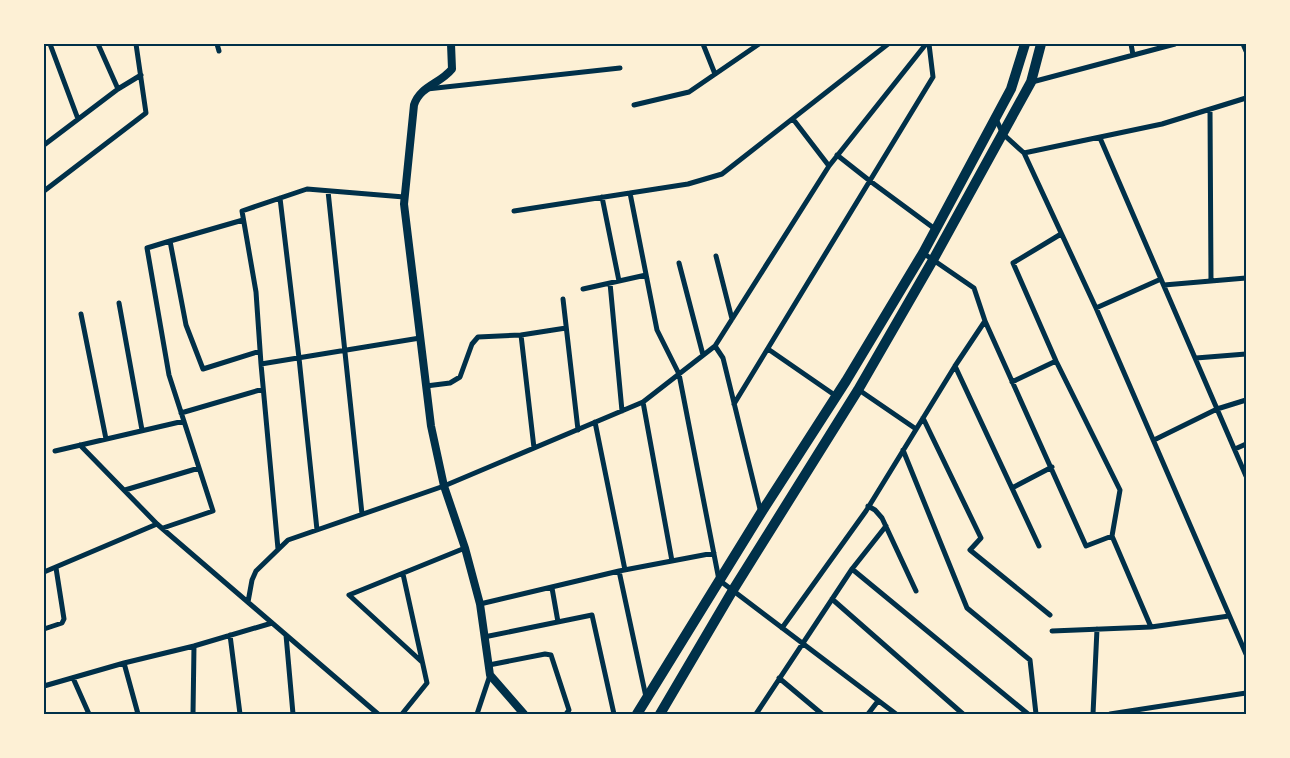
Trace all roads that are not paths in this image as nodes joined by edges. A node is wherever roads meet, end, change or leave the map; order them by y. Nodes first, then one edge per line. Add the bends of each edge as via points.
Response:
1 (50, 44) edge
2 (98, 44) edge
3 (136, 44) edge
4 (217, 44) edge
5 (451, 44) edge
6 (703, 44) edge
7 (759, 44) edge
8 (888, 44) edge
9 (928, 44) edge
10 (1025, 44) edge
11 (1041, 44) edge
12 (1131, 44) edge
13 (1175, 44) edge
14 (1243, 44) edge
15 (219, 51) dead end
16 (1246, 51) edge
17 (1133, 55) junction
18 (620, 68) dead end
19 (715, 74) junction
20 (141, 75) junction
21 (1031, 82) junction
22 (118, 89) junction
23 (424, 89) junction
24 (1246, 98) edge
25 (634, 105) dead end
26 (1210, 109) junction
27 (78, 119) junction
28 (792, 119) junction
29 (996, 119) junction
30 (1003, 134) junction
31 (1100, 138) junction
32 (44, 145) edge
33 (1024, 154) junction
34 (837, 155) junction
35 (829, 166) junction
36 (870, 181) junction
37 (44, 191) edge
38 (328, 191) junction
39 (630, 193) junction
40 (404, 197) junction
41 (602, 197) junction
42 (280, 198) junction
43 (514, 211) dead end
44 (243, 220) junction
45 (936, 230) junction
46 (1061, 234) junction
47 (170, 241) junction
48 (923, 253) junction
49 (716, 256) dead end
50 (933, 260) junction
51 (679, 263) dead end
52 (646, 276) junction
53 (1246, 278) edge
54 (1161, 279) junction
55 (619, 281) junction
56 (1211, 281) junction
57 (610, 283) junction
58 (1164, 285) junction
59 (583, 289) dead end
60 (563, 298) dead end
61 (119, 303) dead end
62 (1096, 308) junction
63 (81, 314) dead end
64 (732, 319) junction
65 (985, 321) junction
66 (566, 328) junction
67 (521, 334) junction
68 (420, 338) junction
69 (715, 346) junction
70 (768, 349) junction
71 (345, 350) junction
72 (260, 351) junction
73 (1246, 354) edge
74 (703, 355) junction
75 (299, 358) junction
76 (1196, 358) junction
77 (1056, 361) junction
78 (261, 364) junction
79 (955, 366) junction
80 (679, 374) junction
81 (1012, 382) junction
82 (426, 386) junction
83 (263, 389) junction
84 (858, 390) junction
85 (836, 396) junction
86 (1246, 400) edge
87 (643, 402) junction
88 (734, 404) junction
89 (1218, 409) junction
90 (622, 411) junction
91 (181, 413) junction
92 (923, 418) junction
93 (184, 420) junction
94 (595, 422) junction
95 (916, 429) junction
96 (142, 430) junction
97 (578, 430) junction
98 (106, 439) junction
99 (1154, 440) junction
100 (1246, 444) edge
101 (80, 445) junction
102 (534, 448) junction
103 (1235, 449) junction
104 (903, 450) junction
105 (54, 451) dead end
106 (1052, 467) junction
107 (199, 468) junction
108 (1246, 476) edge
109 (444, 486) junction
110 (1012, 488) junction
111 (125, 490) junction
112 (868, 506) junction
113 (761, 513) junction
114 (362, 514) junction
115 (157, 524) junction
116 (886, 526) junction
117 (163, 528) junction
118 (317, 530) junction
119 (1112, 536) junction
120 (1038, 546) dead end
121 (465, 548) junction
122 (278, 549) junction
123 (714, 553) junction
124 (672, 561) junction
125 (56, 568) junction
126 (852, 569) junction
127 (622, 571) junction
128 (44, 572) edge
129 (403, 574) junction
130 (719, 580) junction
131 (552, 588) junction
132 (733, 590) junction
133 (916, 591) dead end
134 (832, 599) junction
135 (248, 602) junction
136 (480, 604) junction
137 (1050, 615) dead end
138 (1229, 616) junction
139 (272, 622) junction
140 (558, 622) junction
141 (1151, 627) junction
142 (782, 628) junction
143 (44, 629) edge
144 (1097, 629) junction
145 (1052, 631) dead end
146 (230, 635) junction
147 (286, 635) junction
148 (484, 637) junction
149 (803, 643) junction
150 (194, 646) junction
151 (1246, 654) edge
152 (422, 662) junction
153 (124, 663) junction
154 (489, 665) junction
155 (490, 675) junction
156 (72, 678) junction
157 (779, 678) junction
158 (44, 686) edge
159 (1246, 693) edge
160 (646, 698) junction
161 (878, 701) junction
162 (89, 714) edge
163 (138, 714) edge
164 (193, 714) edge
165 (240, 714) edge
166 (293, 714) edge
167 (378, 714) edge
168 (402, 714) edge
169 (477, 714) edge
170 (524, 714) edge
171 (566, 714) edge
172 (614, 714) edge
173 (637, 714) edge
174 (660, 714) edge
175 (756, 714) edge
176 (822, 714) edge
177 (868, 714) edge
178 (896, 714) edge
179 (963, 714) edge
180 (1028, 714) edge
181 (1036, 714) edge
182 (1093, 714) edge
183 (1110, 714) edge

1 - 27 street
2 - 22 street
3 - 20 street
4 - 15 street
5 - 23 street via 452,69
6 - 19 street
7 - 19 street
8 - 28 street
9 - 34 street
9 - 36 street via 933,77
10 - 29 main road via 1011,89
11 - 21 main road
12 - 17 street
13 - 17 street
14 - 16 street
17 - 21 street
18 - 23 street
19 - 25 street via 689,92
20 - 22 street
20 - 37 street via 146,113
21 - 30 main road
22 - 27 street
23 - 40 street via 414,105
24 - 26 street
26 - 31 street
26 - 56 street
27 - 32 street
28 - 35 street
28 - 39 street via 722,174 688,184
29 - 30 street
29 - 45 main road
30 - 33 street
30 - 50 main road
31 - 33 street
31 - 54 street
33 - 46 street
34 - 35 street
34 - 36 street
35 - 64 street
36 - 45 street
36 - 70 street
38 - 40 street
38 - 42 street via 307,189
38 - 71 street
39 - 41 street
39 - 52 street
40 - 68 street
41 - 43 street
41 - 55 street
42 - 44 street via 242,211
42 - 75 street
44 - 47 street
44 - 72 street via 256,292
45 - 48 main road
46 - 62 street
46 - 77 street via 1013,263
47 - 72 street via 186,325 203,369
47 - 91 street via 147,248 169,374
48 - 50 street
48 - 85 main road
49 - 64 street
50 - 65 street via 974,288
50 - 84 main road
51 - 74 street
52 - 55 street
52 - 80 street via 657,330
53 - 56 street
54 - 58 street
54 - 62 street
55 - 57 street
56 - 58 street
57 - 59 street
57 - 90 street
58 - 76 street
60 - 66 street
61 - 96 street
62 - 99 street
63 - 98 street
64 - 69 street
65 - 79 street
65 - 81 street
66 - 67 street
66 - 97 street
67 - 82 street via 478,337 460,377 450,383
67 - 102 street
68 - 71 street
68 - 82 street
69 - 74 street
69 - 88 street via 723,358
70 - 85 street
70 - 88 street
71 - 75 street
71 - 114 street
72 - 78 street
73 - 76 street
74 - 80 street
75 - 78 street
75 - 118 street
76 - 89 street
77 - 81 street
77 - 119 street via 1120,490
78 - 83 street
79 - 92 street
79 - 110 street
80 - 87 street
80 - 123 street
81 - 106 street
82 - 109 street
83 - 91 street
83 - 122 street
84 - 95 street
84 - 132 main road
85 - 113 main road
86 - 89 street
87 - 90 street
87 - 124 street
88 - 113 street
89 - 99 street
89 - 103 street
90 - 94 street
91 - 93 street
92 - 95 street
92 - 137 street via 981,538 970,550
93 - 96 street
93 - 107 street
94 - 97 street
94 - 127 street
95 - 104 street
96 - 98 street
97 - 102 street
98 - 101 street
99 - 138 street
100 - 103 street
101 - 105 street
101 - 111 street
102 - 109 street
103 - 108 street
104 - 112 street
104 - 181 street via 967,608 1030,660
106 - 110 street
106 - 119 street via 1086,546
107 - 111 street
107 - 117 street via 213,511
109 - 114 street
109 - 121 street
110 - 120 street
111 - 115 street
112 - 116 street via 879,513
112 - 142 street
113 - 130 main road
114 - 118 street
115 - 117 street
115 - 125 street
116 - 126 street
116 - 133 street
117 - 135 street
118 - 122 street via 288,540
119 - 141 street
121 - 129 street
121 - 136 street
122 - 135 street via 256,571
123 - 124 street
123 - 130 street
124 - 127 street
125 - 128 street
125 - 143 street via 64,619 62,624
126 - 134 street
126 - 180 street
127 - 131 street
127 - 160 street
129 - 152 street
129 - 152 street via 349,595
130 - 132 street
130 - 160 main road
131 - 136 street
131 - 140 street
132 - 142 street
132 - 174 main road
134 - 149 street
134 - 179 street
135 - 139 street
136 - 148 street
138 - 141 street
138 - 151 street
139 - 146 street
139 - 147 street
140 - 148 street
140 - 172 street via 592,615
141 - 144 street
142 - 149 street
144 - 145 street
144 - 182 street
146 - 150 street
146 - 165 street
147 - 166 street
147 - 167 street
148 - 154 street
149 - 157 street
149 - 161 street
150 - 153 street
150 - 164 street
152 - 168 street via 427,684
153 - 156 street
153 - 163 street
154 - 155 street
154 - 171 street via 551,655 569,710
155 - 169 street
155 - 170 street
156 - 158 street
156 - 162 street
157 - 175 street
157 - 176 street
159 - 183 street
160 - 173 main road
161 - 177 street
161 - 178 street

